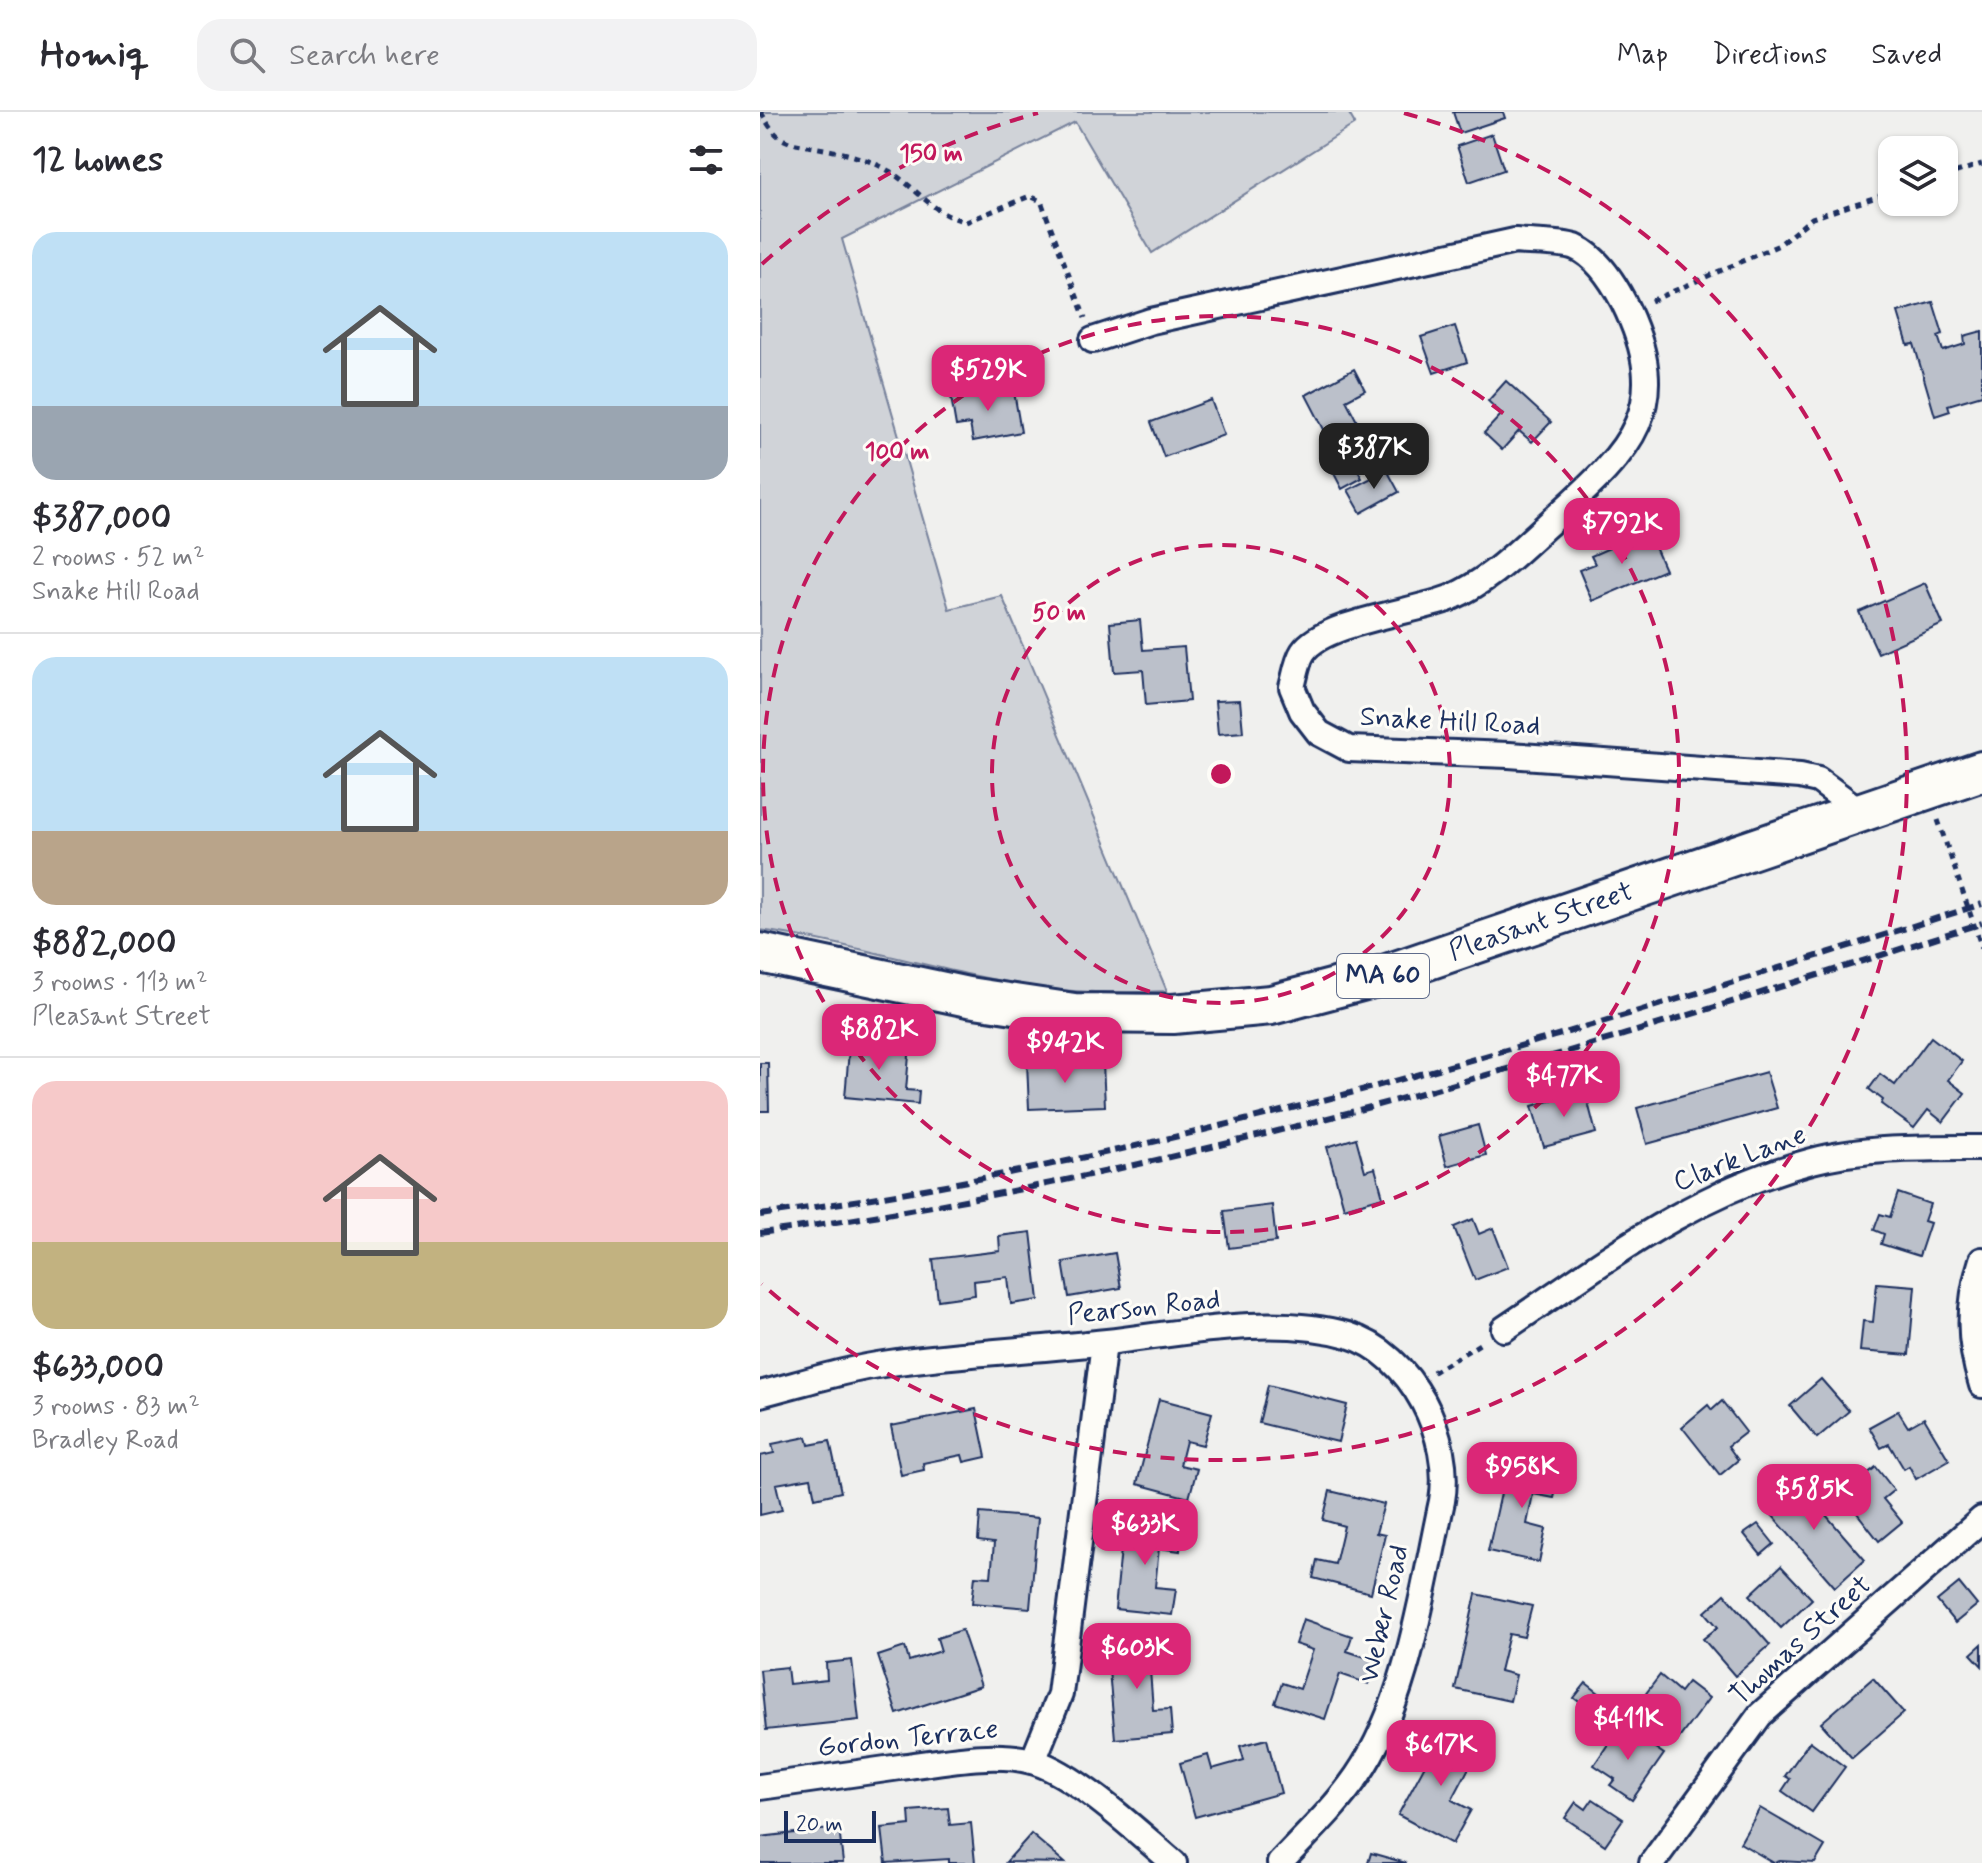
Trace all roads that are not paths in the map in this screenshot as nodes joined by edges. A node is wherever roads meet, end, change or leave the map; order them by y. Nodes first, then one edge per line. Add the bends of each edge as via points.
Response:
1 (1093, 340) road end
2 (1982, 771) edge
3 (1861, 812) junction
4 (760, 953) edge
5 (1982, 1148) edge
6 (1982, 1260) edge
7 (1504, 1329) road end
8 (1104, 1343) junction
9 (1982, 1385) edge
10 (760, 1394) edge
11 (1445, 1485) joint
12 (1982, 1519) edge
13 (1033, 1761) junction
14 (760, 1787) edge
15 (1174, 1863) edge
16 (1280, 1863) edge
17 (1652, 1863) edge

1 - 3 street, Snake Hill Road via 1151,321 1515,241 1575,247 1614,284 1645,360 1646,398 1634,434 1602,475 1488,579 1448,599 1338,631 1303,652 1292,687 1302,711 1319,733 1349,749 1523,755 1800,776 1818,780
2 - 3 main road, Pleasant Street / MA 60
3 - 4 main road, Pleasant Street / MA 60 via 1384,975 1238,1010 1140,1015 1043,1010
5 - 7 street, Clark Lane via 1815,1160 1747,1182 1674,1216
6 - 9 street via 1970,1315
8 - 10 street, Pearson Road via 887,1363
8 - 11 street, Pearson Road via 1285,1325 1309,1326 1370,1344 1411,1385 1436,1432
8 - 13 street via 1060,1694
11 - 16 street, Weber Road via 1394,1704 1359,1773
12 - 17 street, Thomas Street via 1760,1715
13 - 14 street, Gordon Terrace via 944,1761
13 - 15 street, Gordon Terrace via 1090,1795

